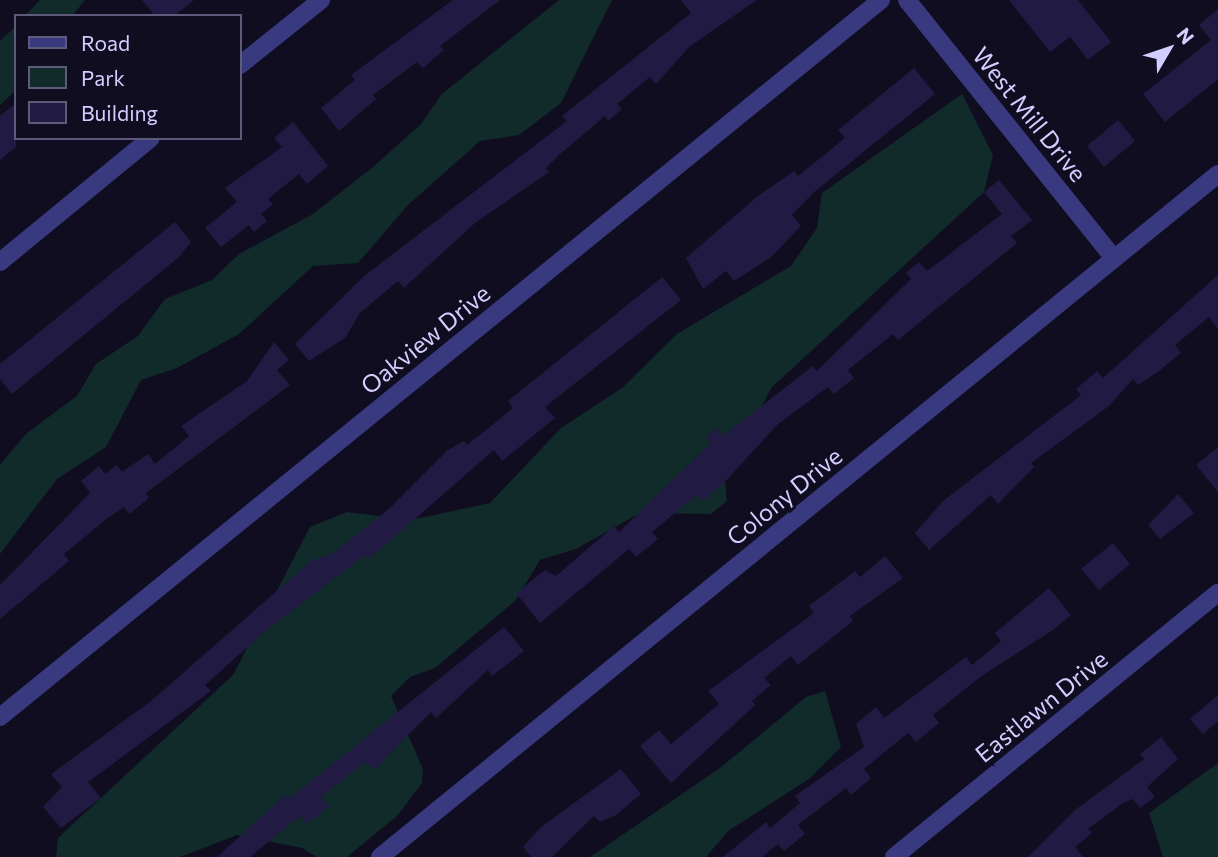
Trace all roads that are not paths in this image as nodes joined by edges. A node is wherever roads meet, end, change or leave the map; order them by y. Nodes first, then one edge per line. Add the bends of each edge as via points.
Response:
1 (321, 0) edge
2 (881, 0) edge
3 (907, 0) edge
4 (242, 63) edge
5 (149, 140) edge
6 (1218, 174) edge
7 (1114, 258) junction
8 (0, 262) edge
9 (1218, 593) edge
10 (0, 717) edge
11 (380, 857) edge
12 (894, 857) edge

1 - 4 street
2 - 10 street, Oakview Drive
3 - 7 street, West Mill Drive
5 - 8 street
6 - 7 street, Colony Drive
7 - 11 street, Colony Drive
9 - 12 street, Eastlawn Drive

